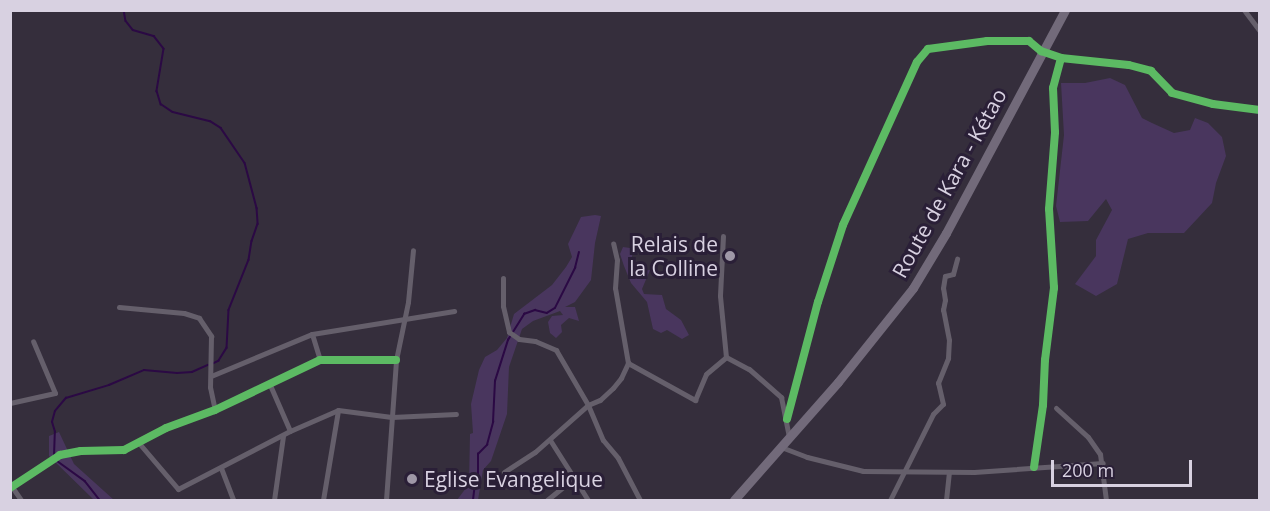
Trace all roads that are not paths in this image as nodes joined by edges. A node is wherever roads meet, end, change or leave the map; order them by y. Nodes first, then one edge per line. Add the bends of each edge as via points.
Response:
1 (1065, 10) edge
2 (1244, 10) edge
3 (1260, 31) edge
4 (1041, 51) junction
5 (1061, 58) junction
6 (1260, 110) edge
7 (723, 236) dead end
8 (613, 243) dead end
9 (413, 250) dead end
10 (957, 259) dead end
11 (503, 278) dead end
12 (119, 307) dead end
13 (454, 311) dead end
14 (405, 319) junction
15 (312, 334) junction
16 (33, 341) dead end
17 (726, 357) junction
18 (320, 360) junction
19 (396, 360) junction
20 (628, 363) junction
21 (211, 376) junction
22 (270, 385) junction
23 (10, 403) edge
24 (588, 405) junction
25 (1056, 408) dead end
26 (215, 410) junction
27 (338, 410) junction
28 (456, 414) dead end
29 (392, 417) junction
30 (787, 419) junction
31 (290, 431) junction
32 (283, 436) junction
33 (789, 438) junction
34 (550, 440) junction
35 (138, 442) junction
36 (781, 447) junction
37 (1103, 463) junction
38 (1034, 467) junction
39 (221, 468) junction
40 (504, 472) dead end
41 (906, 472) junction
42 (949, 472) junction
43 (574, 478) junction
44 (11, 487) edge
45 (21, 501) edge
46 (233, 501) edge
47 (274, 501) edge
48 (323, 501) edge
49 (386, 501) edge
50 (547, 501) edge
51 (588, 501) edge
52 (640, 501) edge
53 (734, 501) edge
54 (890, 501) edge
55 (946, 501) edge
56 (1106, 501) edge

1 - 4 main road, Route de Kara - Kétao
2 - 3 street
4 - 5 street
4 - 30 street via 1029,41 1012,39 936,47 921,54 843,225
4 - 33 main road, Route de Kara - Kétao via 913,288
5 - 6 street via 1129,65 1151,71 1172,93 1213,104
5 - 38 street via 1053,88 1055,132 1049,209 1054,288 1044,405
7 - 17 street via 720,296
8 - 20 street via 617,260 615,288
9 - 14 street
10 - 41 street via 953,274 945,276 943,288 949,340 948,358 938,383 943,404 933,414 910,456
11 - 24 street via 503,306 509,332 556,350
12 - 21 street via 200,318 211,336
13 - 14 street
14 - 15 street
14 - 19 street
15 - 18 street
15 - 21 street
16 - 23 street via 55,393
17 - 20 street via 706,374 695,400
17 - 30 street via 769,384 781,397
18 - 19 street
18 - 22 street
19 - 29 street
20 - 24 street via 613,388
21 - 26 street
22 - 26 street
22 - 31 street
24 - 34 street
24 - 52 street via 603,440 618,458
25 - 37 street via 1088,437
26 - 35 street
27 - 29 street
27 - 31 street
27 - 48 street
28 - 29 street
29 - 49 street
30 - 33 street
31 - 32 street
32 - 39 street
32 - 47 street
33 - 36 main road, Route de Kara - Kétao
34 - 40 street
34 - 43 street
35 - 39 street via 178,489
35 - 44 street via 114,452 60,455
36 - 41 street via 863,471
36 - 53 main road, Route de Kara - Kétao
37 - 38 street
37 - 56 street
38 - 42 street
39 - 46 street
41 - 42 street
41 - 54 street
42 - 55 street
43 - 50 street
43 - 51 street
44 - 45 street

